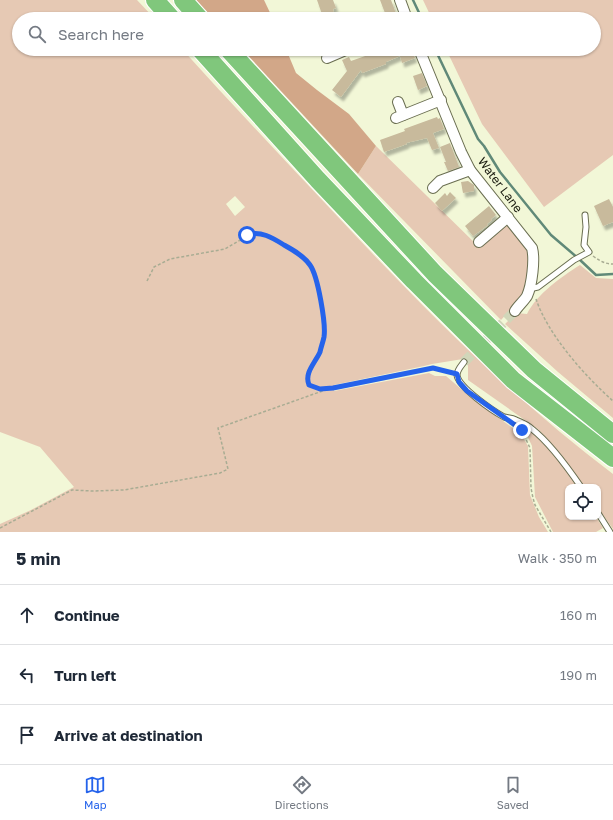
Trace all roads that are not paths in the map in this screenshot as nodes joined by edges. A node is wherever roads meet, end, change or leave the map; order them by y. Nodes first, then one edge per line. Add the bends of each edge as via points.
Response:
1 (155, 0) edge
2 (183, 0) edge
3 (400, 0) edge
4 (166, 12) edge
5 (194, 12) edge
6 (404, 12) edge
7 (206, 56) edge
8 (234, 56) edge
9 (332, 56) edge
10 (422, 56) edge
11 (328, 58) dead end
12 (441, 100) junction
13 (398, 102) dead end
14 (470, 170) junction
15 (433, 188) dead end
16 (585, 215) dead end
17 (508, 218) junction
18 (479, 242) dead end
19 (531, 289) junction
20 (514, 311) tunnel mouth
21 (464, 362) tunnel mouth
22 (613, 434) edge
23 (613, 458) edge
24 (579, 484) edge
25 (601, 518) edge
26 (610, 532) edge

1 - 4 highway
2 - 5 highway
3 - 6 street
7 - 23 highway via 318,180 513,380
8 - 22 highway via 435,274 534,370
9 - 11 street
10 - 12 street, Water Lane
12 - 13 street via 399,116
12 - 14 street, Water Lane
14 - 15 street via 440,181
14 - 17 street, Water Lane
16 - 19 lane via 584,245 588,252 538,287
17 - 18 street
17 - 19 street, Water Lane via 534,254
19 - 20 street, Water Lane
21 - 24 lane via 457,374 459,382 467,391 504,417 532,428
25 - 26 lane

